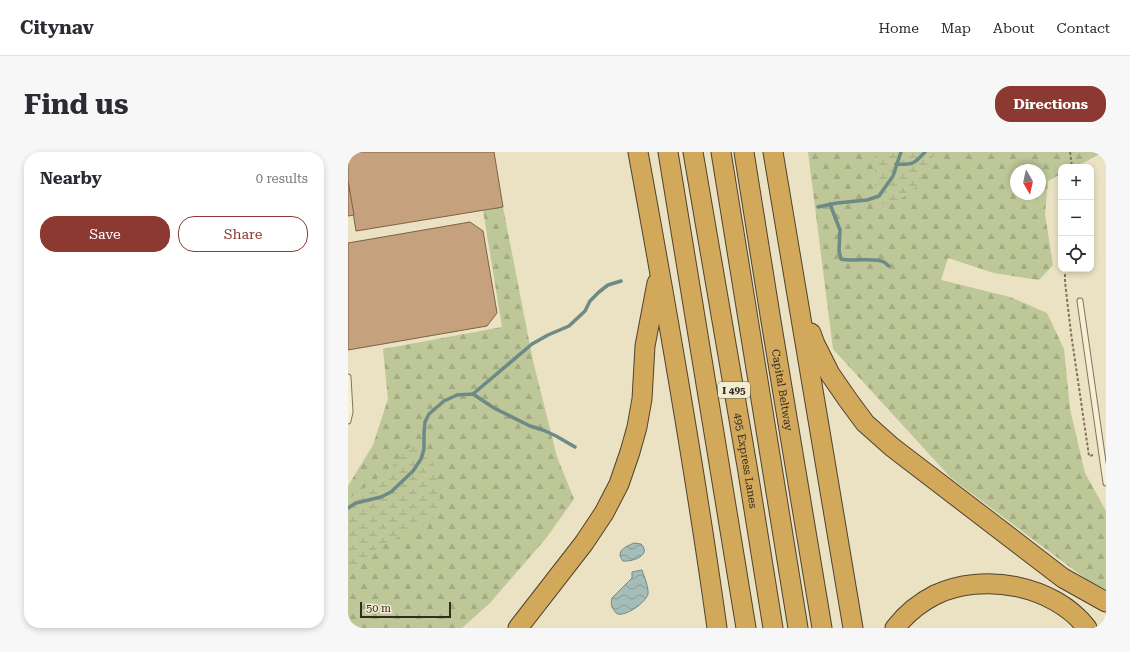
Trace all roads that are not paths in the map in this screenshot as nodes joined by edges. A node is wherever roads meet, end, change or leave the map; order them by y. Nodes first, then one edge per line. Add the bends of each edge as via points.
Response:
1 (638, 152) edge
2 (668, 152) edge
3 (693, 152) edge
4 (721, 152) edge
5 (744, 152) edge
6 (773, 152) edge
7 (660, 272) junction
8 (796, 289) junction
9 (1080, 301) dead end
10 (348, 376) edge
11 (348, 421) edge
12 (1106, 483) edge
13 (558, 578) junction
14 (1063, 578) junction
15 (1106, 602) edge
16 (1106, 608) edge
17 (506, 628) edge
18 (518, 628) edge
19 (717, 628) edge
20 (746, 628) edge
21 (773, 628) edge
22 (798, 628) edge
23 (822, 628) edge
24 (853, 628) edge
25 (895, 628) edge
26 (1087, 628) edge

1 - 7 highway
2 - 20 highway, I 495
3 - 21 highway, 495 Express Lanes / I 495
4 - 22 highway, I 495
5 - 23 highway, Capital Beltway
6 - 8 highway
7 - 13 highway via 645,346 642,399 630,452 619,484 604,513
7 - 19 highway
8 - 14 highway via 815,344 830,374 865,423 906,459
8 - 24 highway
9 - 12 lane
10 - 11 lane
13 - 17 highway
13 - 18 highway
14 - 15 highway
14 - 16 highway
25 - 26 highway via 915,607 935,595 968,585 989,584 1010,585 1036,592 1071,612

